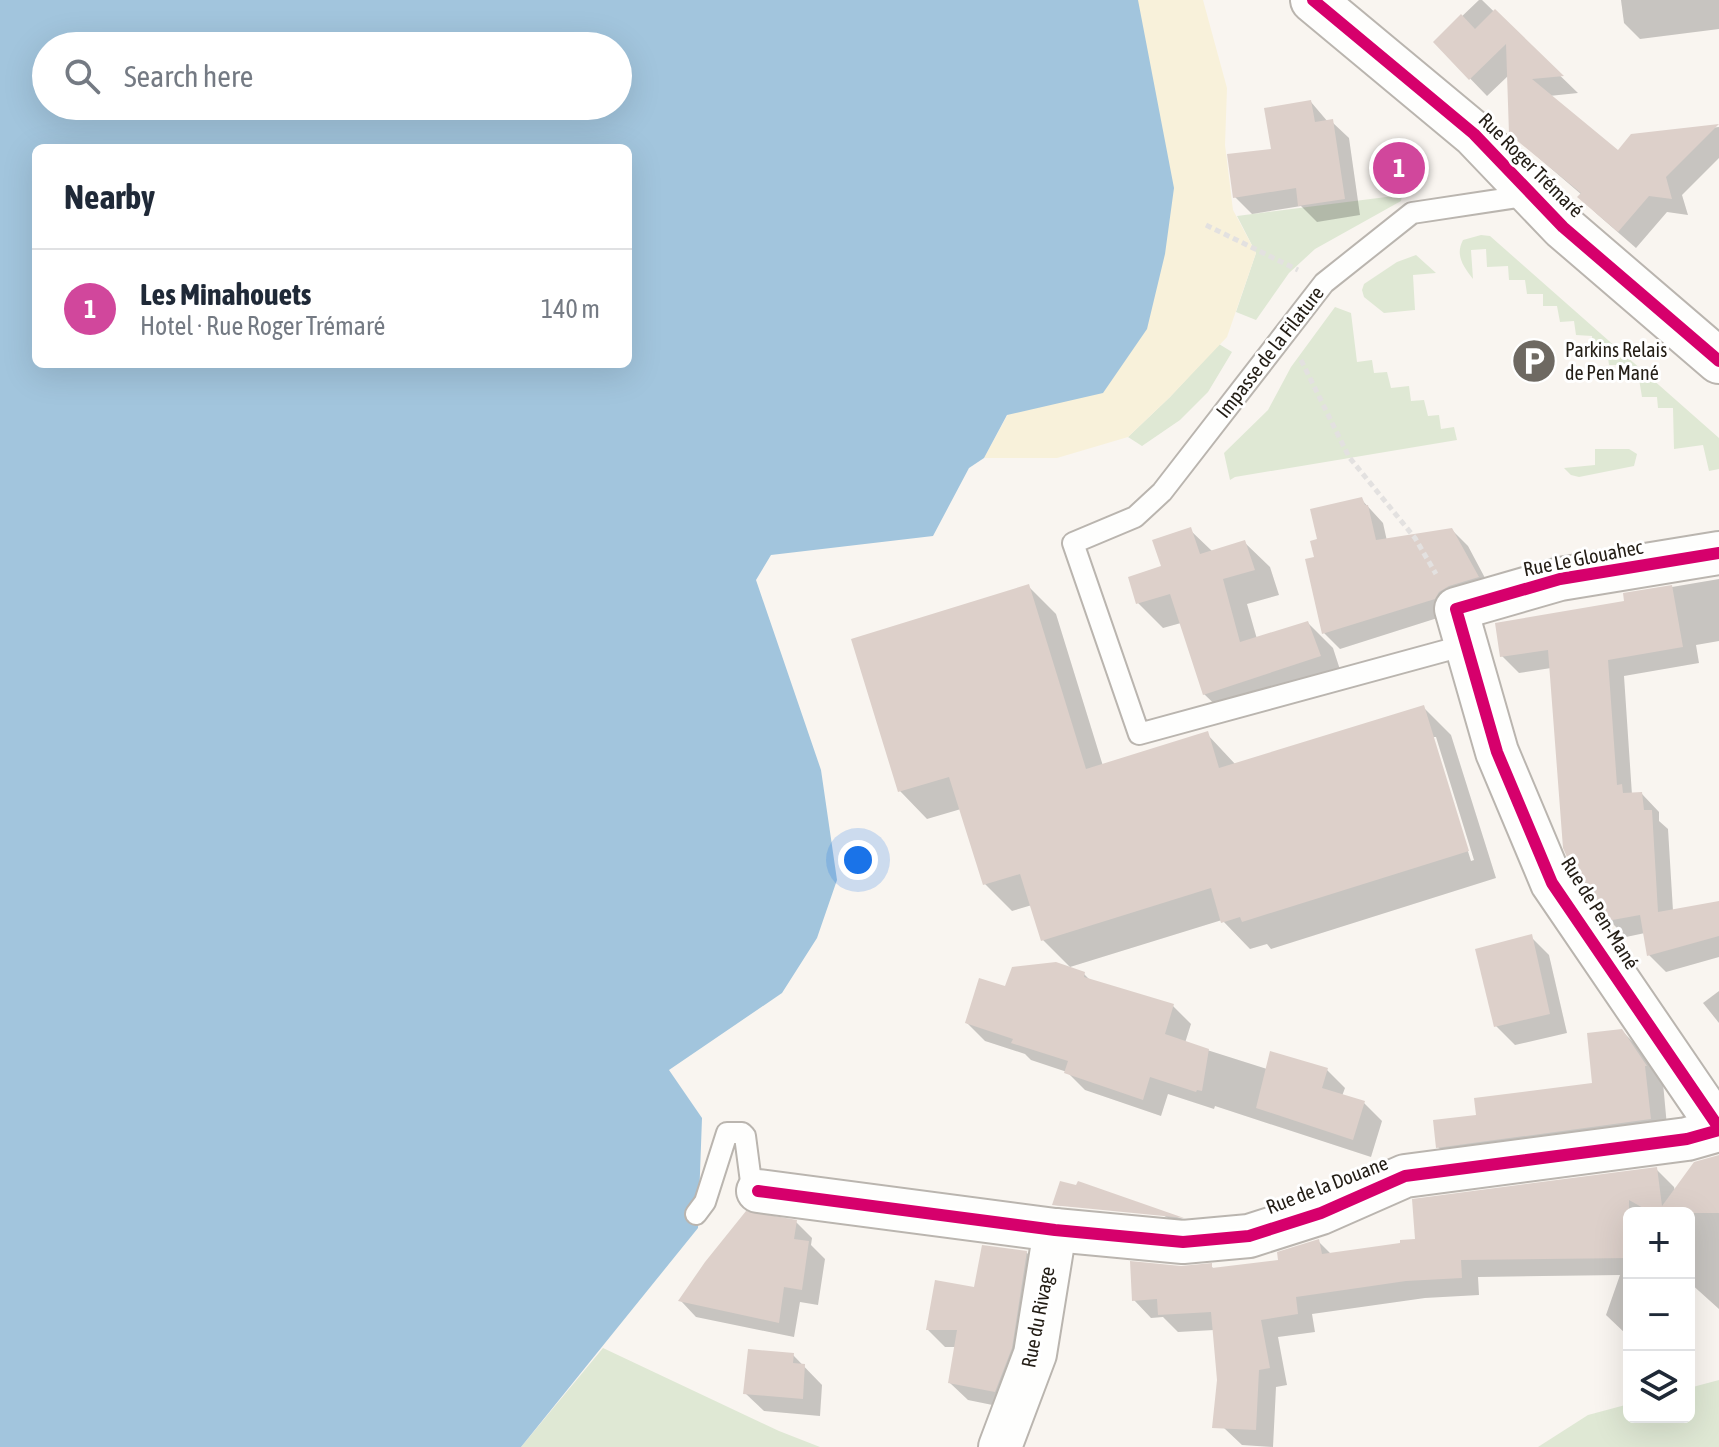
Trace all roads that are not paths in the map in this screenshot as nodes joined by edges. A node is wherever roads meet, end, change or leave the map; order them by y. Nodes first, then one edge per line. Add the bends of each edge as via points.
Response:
1 (1313, 0) edge
2 (1531, 195) junction
3 (1719, 361) edge
4 (1719, 553) edge
5 (1461, 627) junction
6 (1719, 1129) edge
7 (758, 1191) joint
8 (696, 1214) dead end
9 (1055, 1230) junction
10 (1000, 1447) edge

1 - 2 street, Rue Roger Trémaré via 1474,134
2 - 3 street, Rue Roger Trémaré
2 - 5 lane, Impasse de la Filature via 1412,213 1324,283 1162,492 1135,517 1073,543 1139,734
4 - 5 street, Rue Le Glouahec via 1560,579
5 - 6 street, Rue de Pen-Mané via 1497,752 1552,883
6 - 9 street, Rue de la Douane via 1687,1139 1405,1176 1321,1213 1249,1236 1183,1242
7 - 8 lane via 751,1182 745,1136 727,1133 705,1202
7 - 9 street, Rue de la Douane
9 - 10 street, Rue du Rivage via 1035,1354

